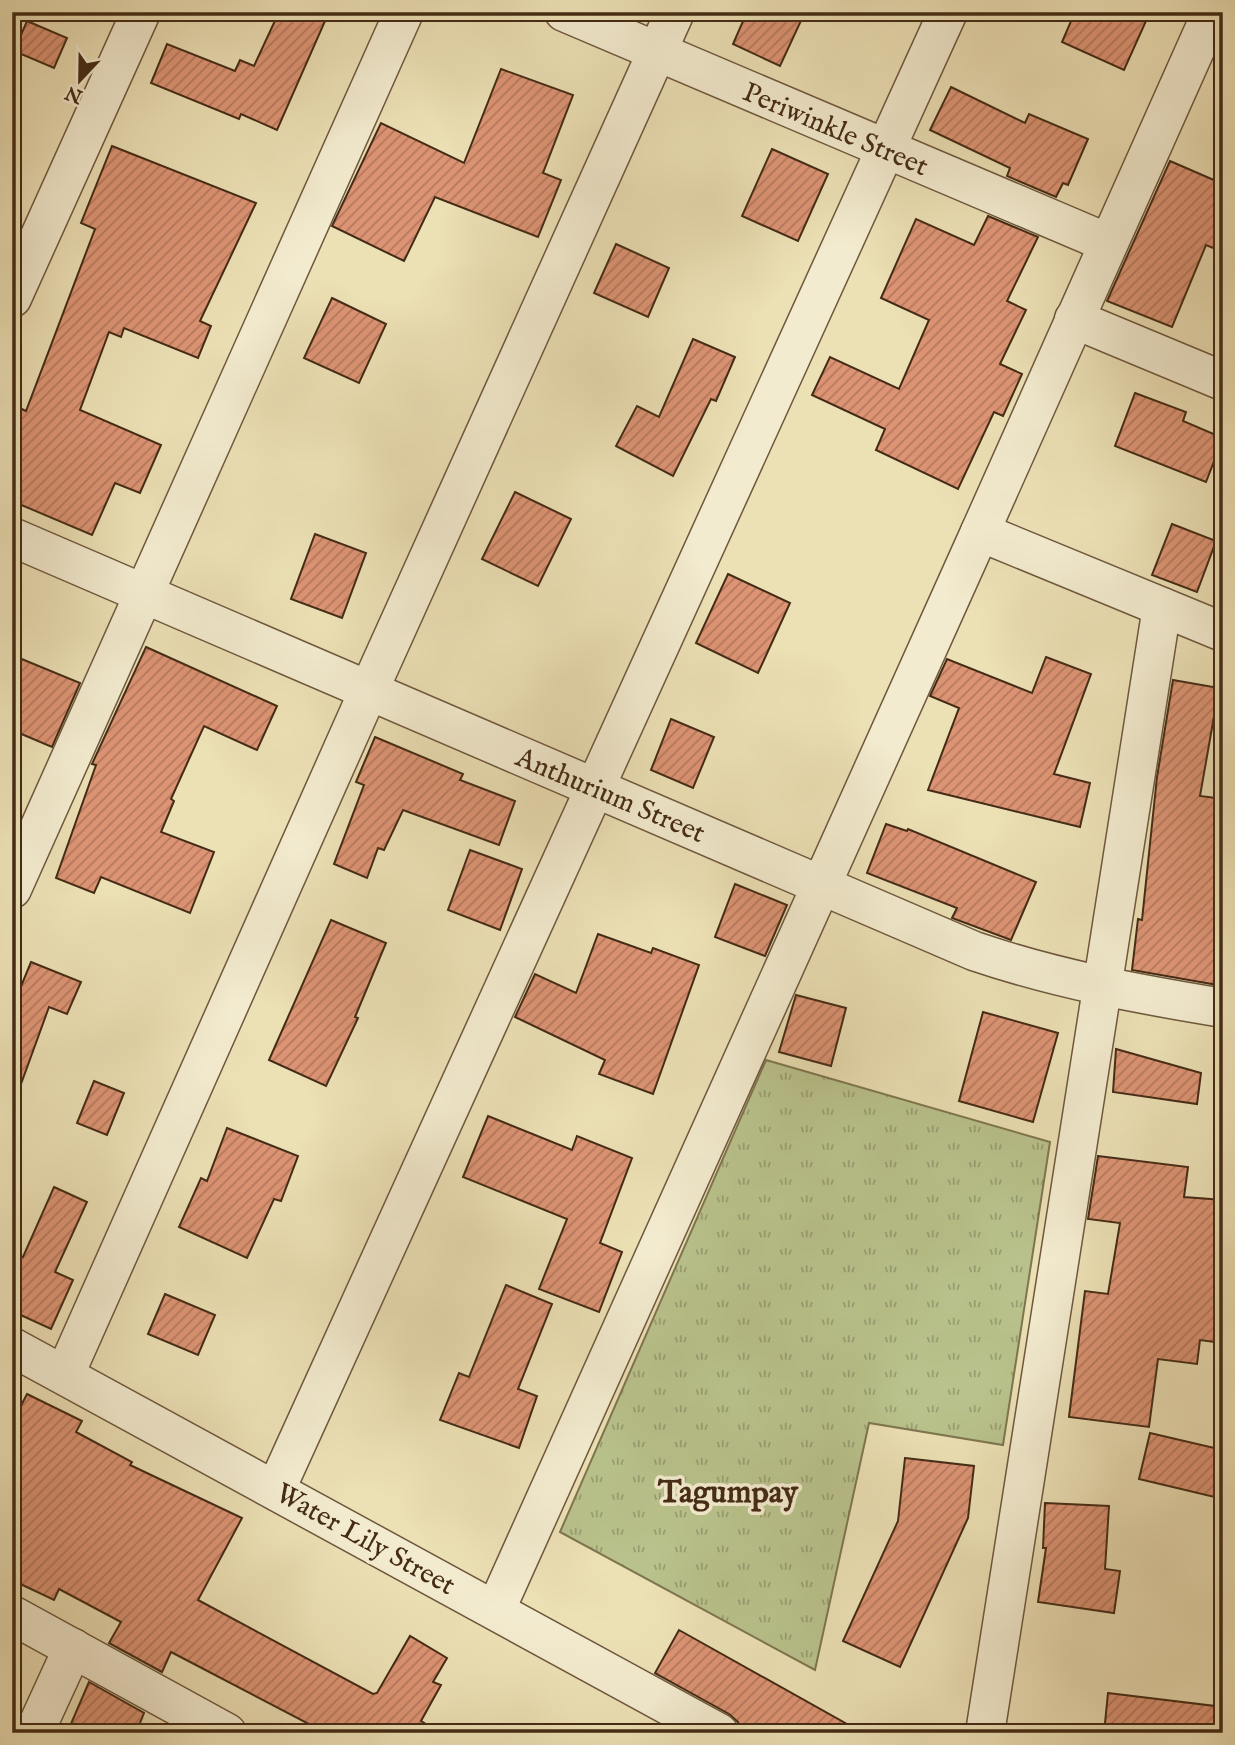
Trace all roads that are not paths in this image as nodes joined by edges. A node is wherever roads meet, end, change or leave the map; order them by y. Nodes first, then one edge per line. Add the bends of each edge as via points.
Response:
1 (141, 12) edge
2 (404, 12) edge
3 (564, 12) edge
4 (676, 12) edge
5 (948, 12) edge
6 (1212, 12) edge
7 (658, 52) junction
8 (888, 150) junction
9 (1108, 243) junction
10 (12, 298) edge
11 (1074, 319) junction
12 (1223, 381) edge
13 (980, 532) junction
14 (12, 537) edge
15 (145, 594) junction
16 (1162, 607) junction
17 (1223, 632) edge
18 (369, 690) junction
19 (596, 788) junction
20 (821, 885) junction
21 (12, 889) edge
22 (1101, 988) junction
23 (1223, 1008) edge
24 (12, 1347) edge
25 (65, 1374) junction
26 (276, 1489) junction
27 (496, 1609) junction
28 (12, 1615) edge
29 (73, 1648) junction
30 (34, 1733) edge
31 (227, 1733) edge
32 (719, 1733) edge
33 (985, 1733) edge

1 - 10 street
2 - 15 street
3 - 7 street, Periwinkle Street
4 - 7 street
5 - 8 street
6 - 9 street
7 - 8 street, Periwinkle Street
7 - 18 street
8 - 9 street, Periwinkle Street
8 - 19 street
9 - 11 street
11 - 12 street
11 - 13 street
13 - 16 street
13 - 20 street
14 - 15 street, Anthurium Street
15 - 18 street, Anthurium Street
15 - 21 street
16 - 17 street
16 - 22 street
18 - 19 street, Anthurium Street
18 - 25 street
19 - 20 street, Anthurium Street
19 - 26 street
20 - 22 street, Anthurium Street via 974,951
20 - 27 street
22 - 23 street, Anthurium Street
22 - 33 street
24 - 25 street, Water Lily Street
25 - 26 street, Water Lily Street
26 - 27 street, Water Lily Street
27 - 32 street, Water Lily Street
28 - 29 street
29 - 30 street
29 - 31 street

